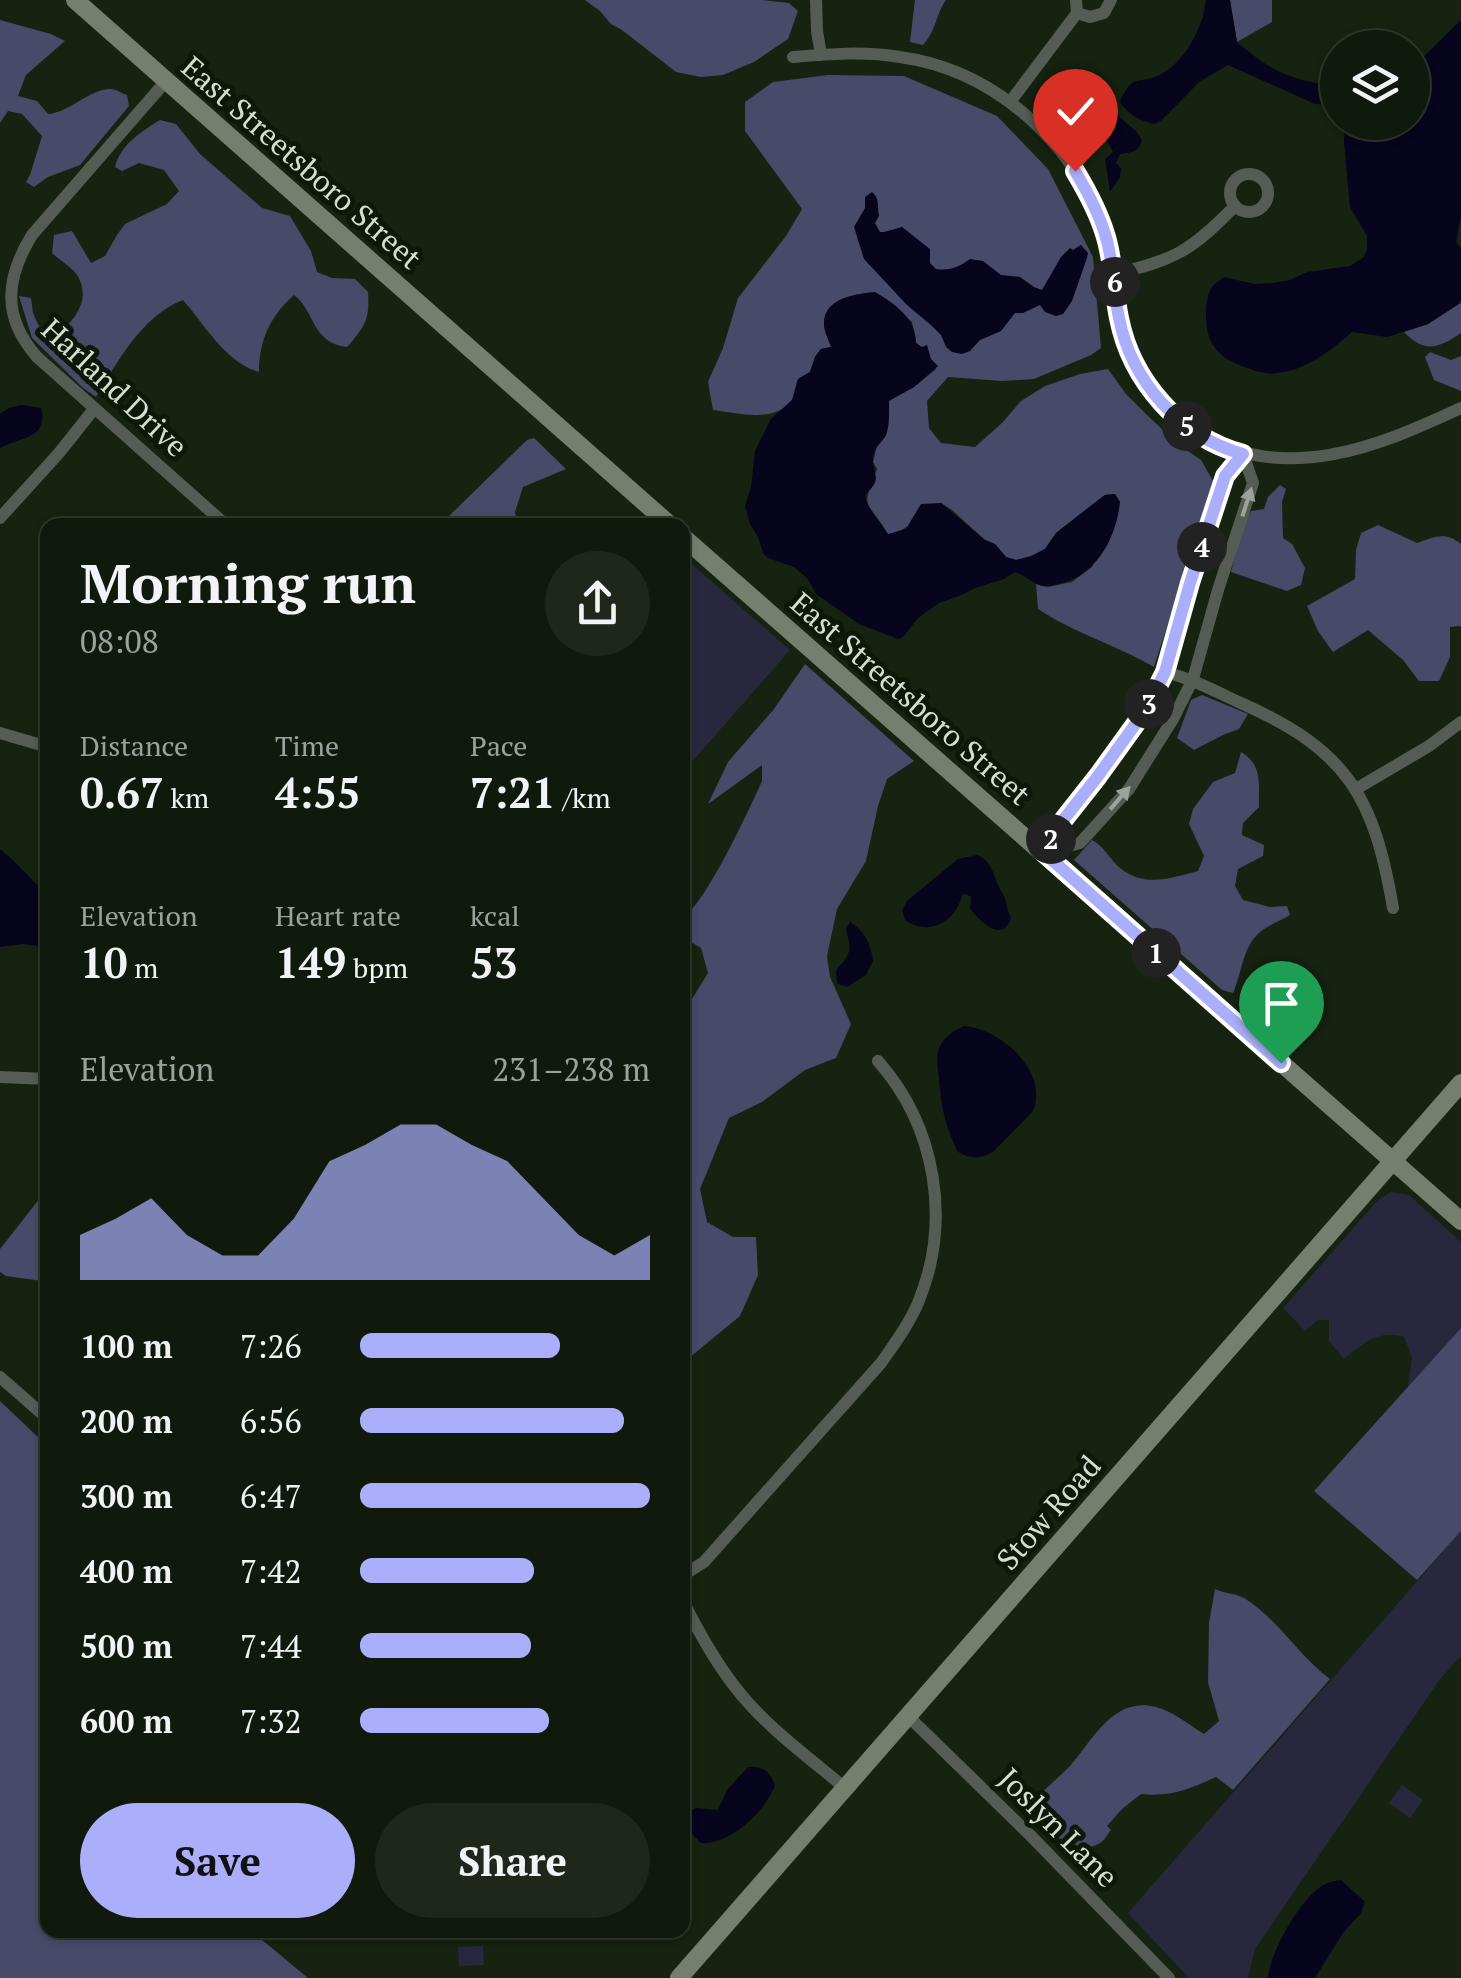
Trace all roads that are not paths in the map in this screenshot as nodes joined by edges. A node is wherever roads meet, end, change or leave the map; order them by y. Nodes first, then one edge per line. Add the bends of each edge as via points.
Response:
1 (75, 0) edge
2 (816, 0) edge
3 (1111, 0) edge
4 (1077, 6) edge
5 (821, 55) junction
6 (793, 58) dead end
7 (166, 81) junction
8 (1010, 102) junction
9 (1235, 206) dead end
10 (1114, 274) junction
11 (1461, 408) edge
12 (94, 409) junction
13 (1243, 454) junction
14 (0, 518) edge
15 (218, 518) edge
16 (662, 518) edge
17 (690, 544) edge
18 (1165, 672) junction
19 (1193, 679) junction
20 (1461, 722) edge
21 (0, 733) edge
22 (40, 745) edge
23 (1356, 790) junction
24 (1044, 853) junction
25 (1393, 908) dead end
26 (878, 1060) dead end
27 (0, 1077) edge
28 (40, 1079) edge
29 (1461, 1083) edge
30 (1394, 1161) junction
31 (1461, 1221) edge
32 (0, 1377) edge
33 (40, 1412) edge
34 (690, 1571) edge
35 (690, 1614) edge
36 (908, 1716) junction
37 (845, 1788) junction
38 (679, 1978) edge
39 (1169, 1978) edge

1 - 7 main road, East Streetsboro Street
2 - 5 street
3 - 4 street via 1104,13 1090,17
4 - 8 street
5 - 6 street
5 - 8 street via 919,60
7 - 12 street, Harland Drive via 32,235 13,276 11,302 21,336
7 - 16 main road, East Streetsboro Street
8 - 10 street via 1075,171 1101,222
9 - 10 street via 1183,252
10 - 13 street via 1126,344 1155,395 1188,426
11 - 13 street via 1321,458
12 - 14 street
12 - 15 street, Harland Drive
13 - 18 street via 1225,476
19 -> 13 street via 1253,483
17 - 24 main road, East Streetsboro Street
18 - 19 street
18 - 24 street via 1147,708
19 - 23 street via 1307,737
24 -> 19 street via 1080,842 1129,789
20 - 23 street
21 - 22 street
23 - 25 street via 1376,832
24 - 30 main road, East Streetsboro Street
26 - 34 street via 901,1089 932,1164 935,1240 918,1303 881,1362
27 - 28 street
29 - 30 main road, Stow Road
30 - 31 main road, East Streetsboro Street
30 - 36 main road, Stow Road
32 - 33 street
35 - 37 street via 735,1688
36 - 37 main road, Stow Road
36 - 39 street, Joslyn Lane
37 - 38 main road, Stow Road

